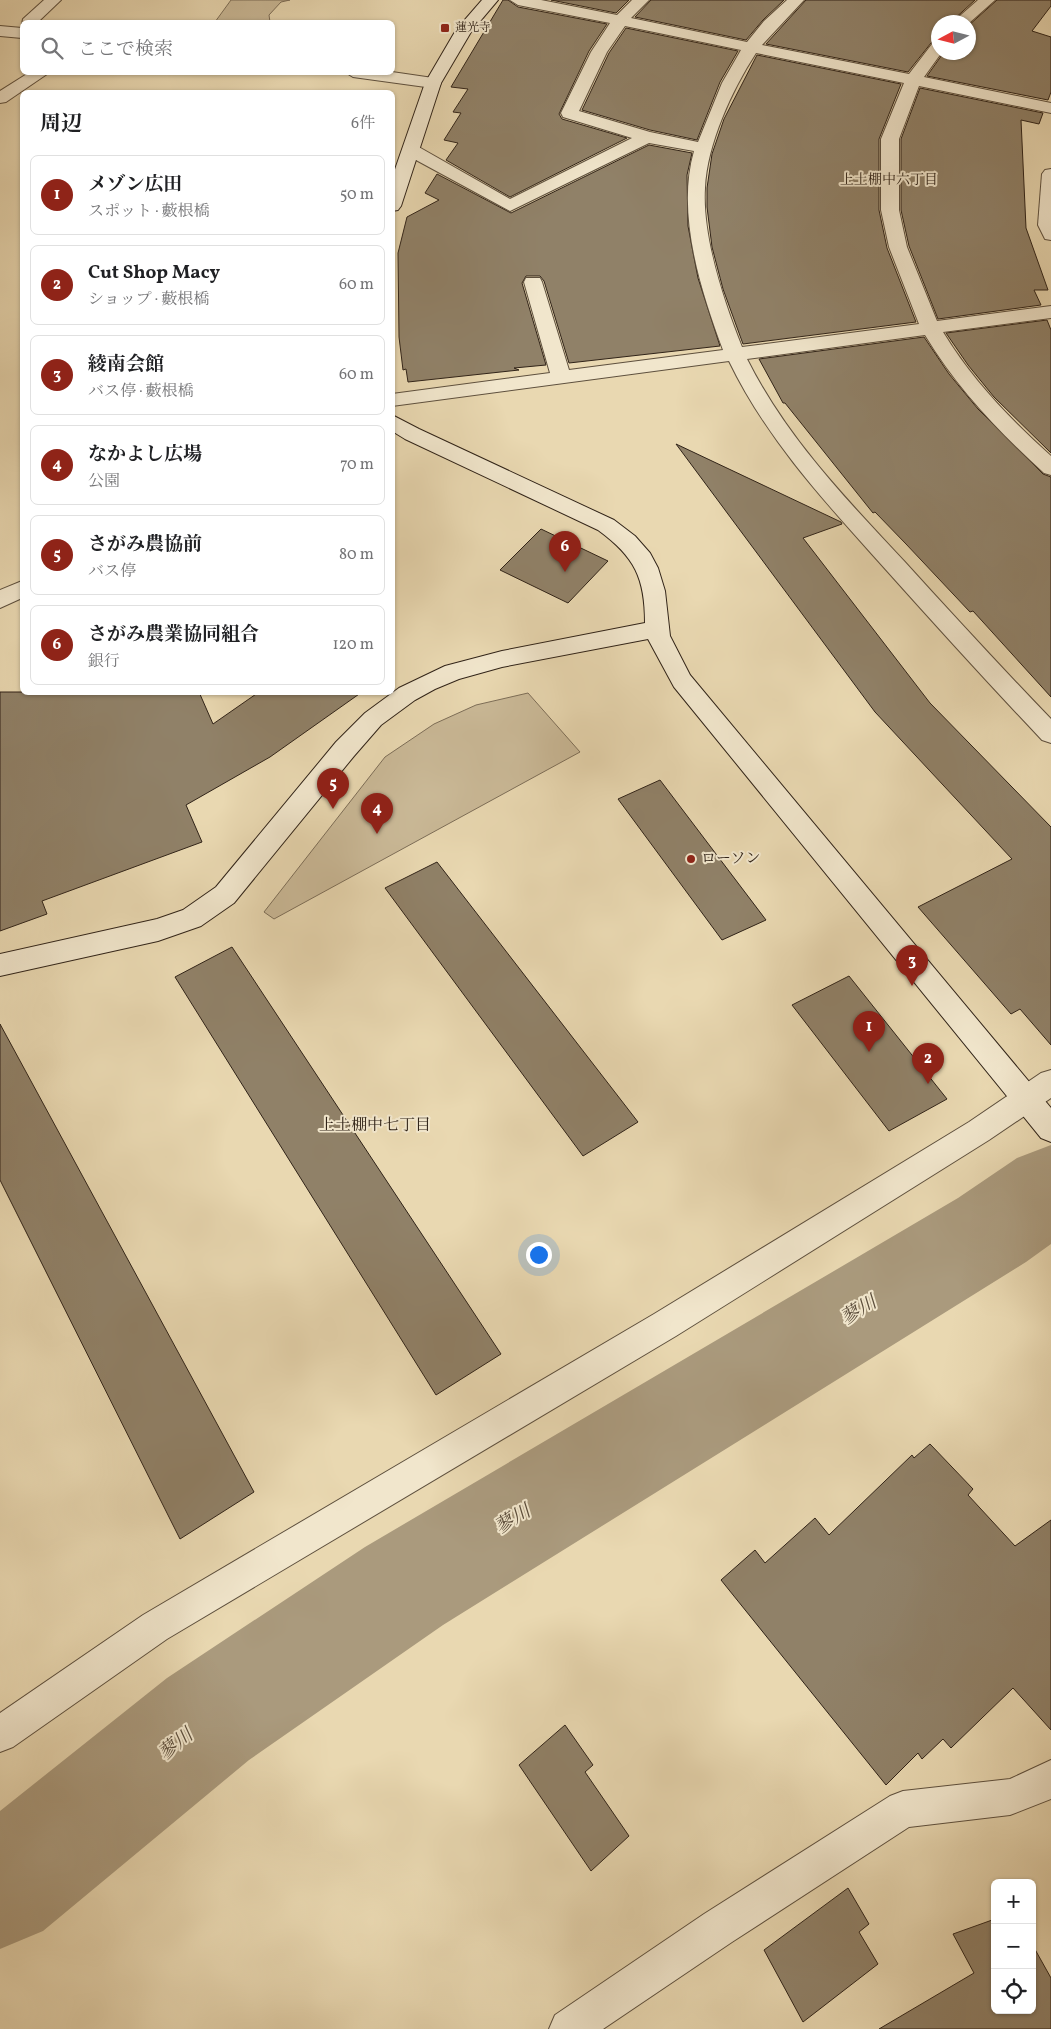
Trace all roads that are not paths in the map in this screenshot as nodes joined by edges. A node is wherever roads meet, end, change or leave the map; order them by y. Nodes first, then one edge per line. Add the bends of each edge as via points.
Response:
1 (53, 0) edge
2 (490, 0) edge
3 (518, 0) edge
4 (641, 0) edge
5 (796, 0) edge
6 (987, 0) edge
7 (969, 15) edge
8 (32, 20) edge
9 (620, 20) junction
10 (20, 29) edge
11 (0, 31) edge
12 (752, 46) junction
13 (931, 56) edge
14 (37, 75) edge
15 (375, 75) edge
16 (914, 79) junction
17 (432, 83) junction
18 (0, 98) edge
19 (1051, 108) edge
20 (647, 137) junction
21 (704, 148) junction
22 (411, 150) junction
23 (1051, 174) edge
24 (395, 197) edge
25 (1051, 235) edge
26 (533, 282) dead end
27 (1051, 312) edge
28 (930, 327) junction
29 (735, 353) junction
30 (561, 376) junction
31 (395, 400) edge
32 (395, 423) edge
33 (1051, 468) edge
34 (20, 590) edge
35 (0, 600) edge
36 (657, 630) junction
37 (1051, 734) edge
38 (0, 966) edge
39 (1043, 1107) edge
40 (0, 1734) edge
41 (1051, 1778) edge
42 (569, 2029) edge

1 - 8 street
2 - 17 street via 464,30
3 - 9 street
4 - 9 street
5 - 12 street
6 - 7 street
9 - 12 street
9 - 20 street via 586,76 569,113
10 - 11 street
12 - 16 street
12 - 21 street via 722,98
13 - 16 street
14 - 18 street
15 - 17 street
16 - 19 street
16 - 28 street via 890,139 890,210 898,247
17 - 22 street
20 - 21 street
20 - 22 street via 510,206
21 - 29 street via 696,187 697,228 720,314
22 - 24 street
23 - 25 street via 1047,225
26 - 30 street
27 - 28 street
28 - 29 street
28 - 33 street via 971,387 1006,427
29 - 30 street
29 - 37 street via 779,430 815,476 968,648
30 - 31 street
32 - 36 street via 412,434 606,525 628,541 640,553 650,574
34 - 35 street
36 - 38 street via 502,659 453,672 427,683 373,719 225,895 192,918 158,930
36 - 39 street via 682,681
39 - 40 street via 414,1471 155,1627
41 - 42 street via 1044,1784 1010,1797 903,1809

